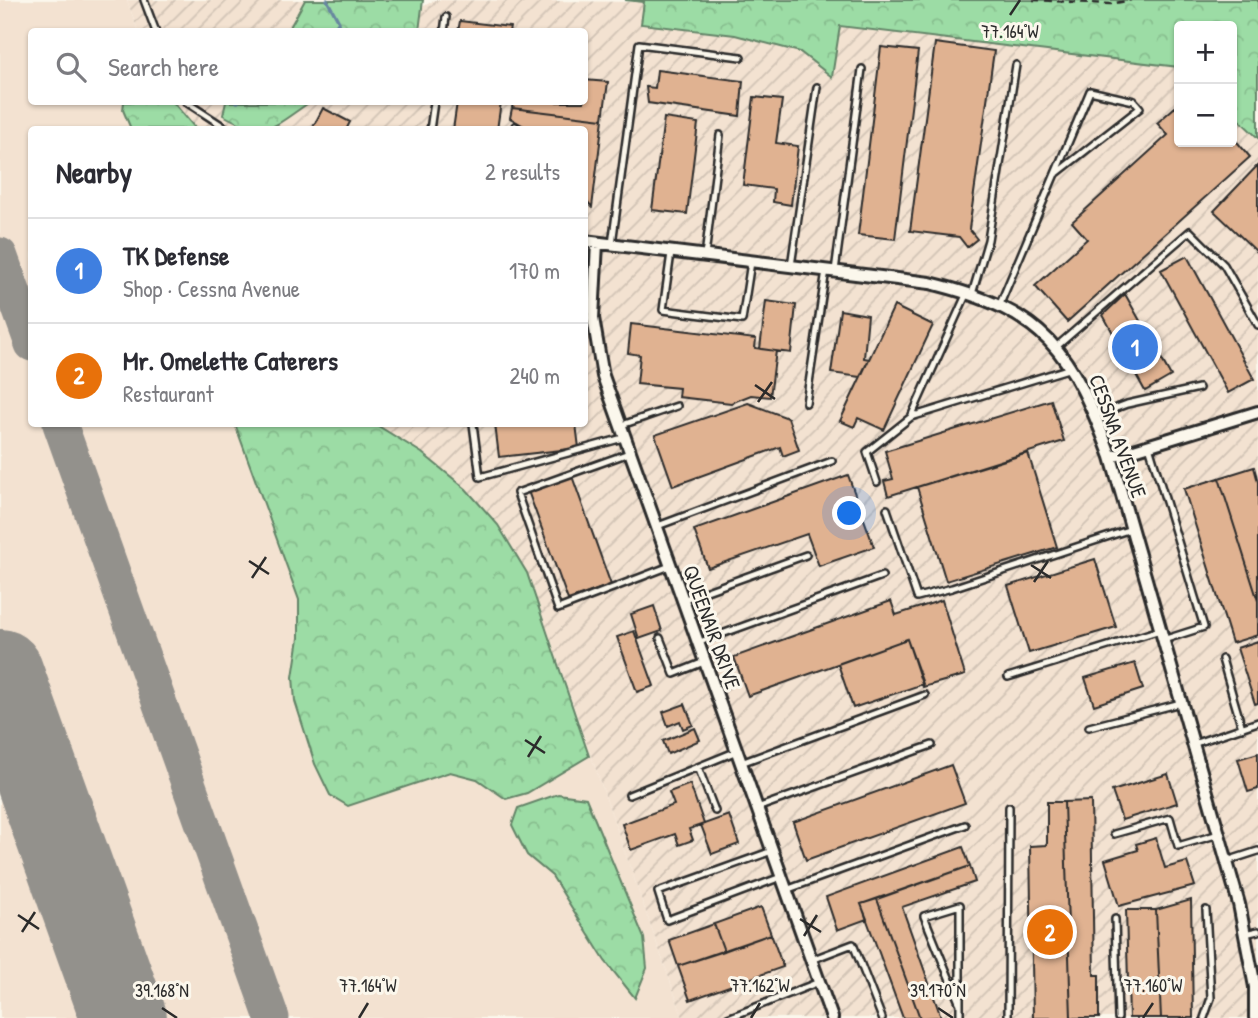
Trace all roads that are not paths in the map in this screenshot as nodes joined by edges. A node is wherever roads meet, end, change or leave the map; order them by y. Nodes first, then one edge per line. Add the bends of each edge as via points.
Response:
1 (144, 0) edge
2 (446, 17) dead end
3 (154, 28) edge
4 (445, 28) edge
5 (741, 57) dead end
6 (1016, 65) dead end
7 (862, 69) dead end
8 (817, 87) dead end
9 (191, 105) edge
10 (434, 105) edge
11 (223, 126) edge
12 (431, 126) edge
13 (720, 135) dead end
14 (1057, 173) junction
15 (588, 242) edge
16 (597, 243) junction
17 (612, 244) junction
18 (671, 251) junction
19 (705, 256) junction
20 (751, 262) junction
21 (791, 266) junction
22 (830, 271) junction
23 (970, 293) junction
24 (1000, 304) junction
25 (1258, 326) edge
26 (1056, 348) junction
27 (1071, 368) junction
28 (1199, 388) dead end
29 (806, 403) dead end
30 (677, 407) dead end
31 (1258, 412) edge
32 (1095, 415) junction
33 (911, 417) junction
34 (619, 426) junction
35 (473, 427) edge
36 (623, 438) junction
37 (1149, 446) junction
38 (629, 453) junction
39 (1111, 457) junction
40 (832, 461) dead end
41 (877, 482) dead end
42 (887, 509) dead end
43 (655, 527) junction
44 (1131, 529) junction
45 (806, 555) dead end
46 (670, 566) junction
47 (881, 576) dead end
48 (682, 600) junction
49 (1162, 635) junction
50 (660, 638) dead end
51 (697, 643) junction
52 (1222, 659) dead end
53 (704, 662) junction
54 (1008, 677) dead end
55 (925, 695) dead end
56 (1181, 703) junction
57 (1258, 722) edge
58 (1089, 727) dead end
59 (1242, 727) junction
60 (1193, 744) junction
61 (932, 745) dead end
62 (739, 757) junction
63 (698, 767) junction
64 (629, 795) dead end
65 (1009, 807) dead end
66 (757, 808) junction
67 (715, 811) dead end
68 (965, 825) dead end
69 (1114, 834) dead end
70 (1219, 834) junction
71 (772, 851) junction
72 (1258, 851) edge
73 (1227, 861) junction
74 (781, 877) junction
75 (786, 890) junction
76 (1206, 910) dead end
77 (1115, 919) dead end
78 (1258, 931) edge
79 (1245, 934) junction
80 (811, 960) junction
81 (819, 982) junction
82 (1256, 987) edge
83 (959, 1002) junction
84 (728, 1018) edge
85 (832, 1018) edge
86 (882, 1018) edge
87 (960, 1018) edge
88 (1009, 1018) edge
89 (1118, 1018) edge
90 (1204, 1018) edge
91 (1255, 1018) edge

1 - 3 lane
2 - 4 lane
5 - 17 lane via 639,44
6 - 23 lane via 988,240
7 - 22 lane
8 - 21 lane
9 - 11 lane
10 - 12 lane
13 - 19 lane
14 - 14 lane via 1090,91 1134,101 1140,108
14 - 24 lane
15 - 16 street, CESSNA AVENUE
16 - 17 street, CESSNA AVENUE
16 - 34 street, QUEENAIR DRIVE via 596,348
17 - 18 street, CESSNA AVENUE
18 - 19 street, CESSNA AVENUE
18 - 20 lane via 663,310 742,320
19 - 20 street, CESSNA AVENUE
20 - 21 street, CESSNA AVENUE
21 - 22 street, CESSNA AVENUE
22 - 23 street, CESSNA AVENUE via 930,283
22 - 29 lane
23 - 24 street, CESSNA AVENUE
23 - 33 lane
24 - 26 street, CESSNA AVENUE
25 - 26 lane via 1224,265 1190,231
26 - 27 street, CESSNA AVENUE
27 - 32 street, CESSNA AVENUE
27 - 33 lane
28 - 32 lane
30 - 34 lane
31 - 37 street
32 - 39 street, CESSNA AVENUE
33 - 41 lane via 867,452
34 - 36 street, QUEENAIR DRIVE
35 - 36 lane via 480,477
36 - 38 street, QUEENAIR DRIVE
37 - 39 street
37 - 49 lane via 1204,627
38 - 43 street, QUEENAIR DRIVE
38 - 46 lane via 517,493 558,609
39 - 44 street, CESSNA AVENUE
40 - 43 lane
42 - 44 lane via 917,597
43 - 46 street, QUEENAIR DRIVE
44 - 49 street, CESSNA AVENUE
45 - 48 lane
46 - 48 street, QUEENAIR DRIVE
47 - 51 lane
48 - 51 street, QUEENAIR DRIVE
49 - 54 lane
49 - 56 street, CESSNA AVENUE
50 - 53 lane via 674,674
51 - 53 street, QUEENAIR DRIVE
52 - 59 lane
53 - 62 street, QUEENAIR DRIVE
55 - 62 lane
56 - 58 lane
56 - 60 street, CESSNA AVENUE
57 - 59 lane
59 - 60 lane
60 - 70 street, CESSNA AVENUE
61 - 66 lane
62 - 63 lane
62 - 66 street, QUEENAIR DRIVE
63 - 64 lane
63 - 67 lane
65 - 88 lane
66 - 71 street, QUEENAIR DRIVE
68 - 75 lane
69 - 70 lane via 1170,818 1178,846
70 - 73 street, CESSNA AVENUE
71 - 74 street, QUEENAIR DRIVE
71 - 74 lane via 658,892 667,920
72 - 73 lane
73 - 79 street, CESSNA AVENUE
74 - 75 street, QUEENAIR DRIVE
75 - 80 street, QUEENAIR DRIVE
76 - 90 lane via 1211,998
77 - 89 lane
78 - 79 lane
79 - 82 street, CESSNA AVENUE
80 - 81 street, QUEENAIR DRIVE
80 - 86 lane via 853,944
81 - 84 lane
81 - 85 street, QUEENAIR DRIVE
82 - 91 street, CESSNA AVENUE
83 - 83 lane via 960,919 960,905 924,916
83 - 87 lane

